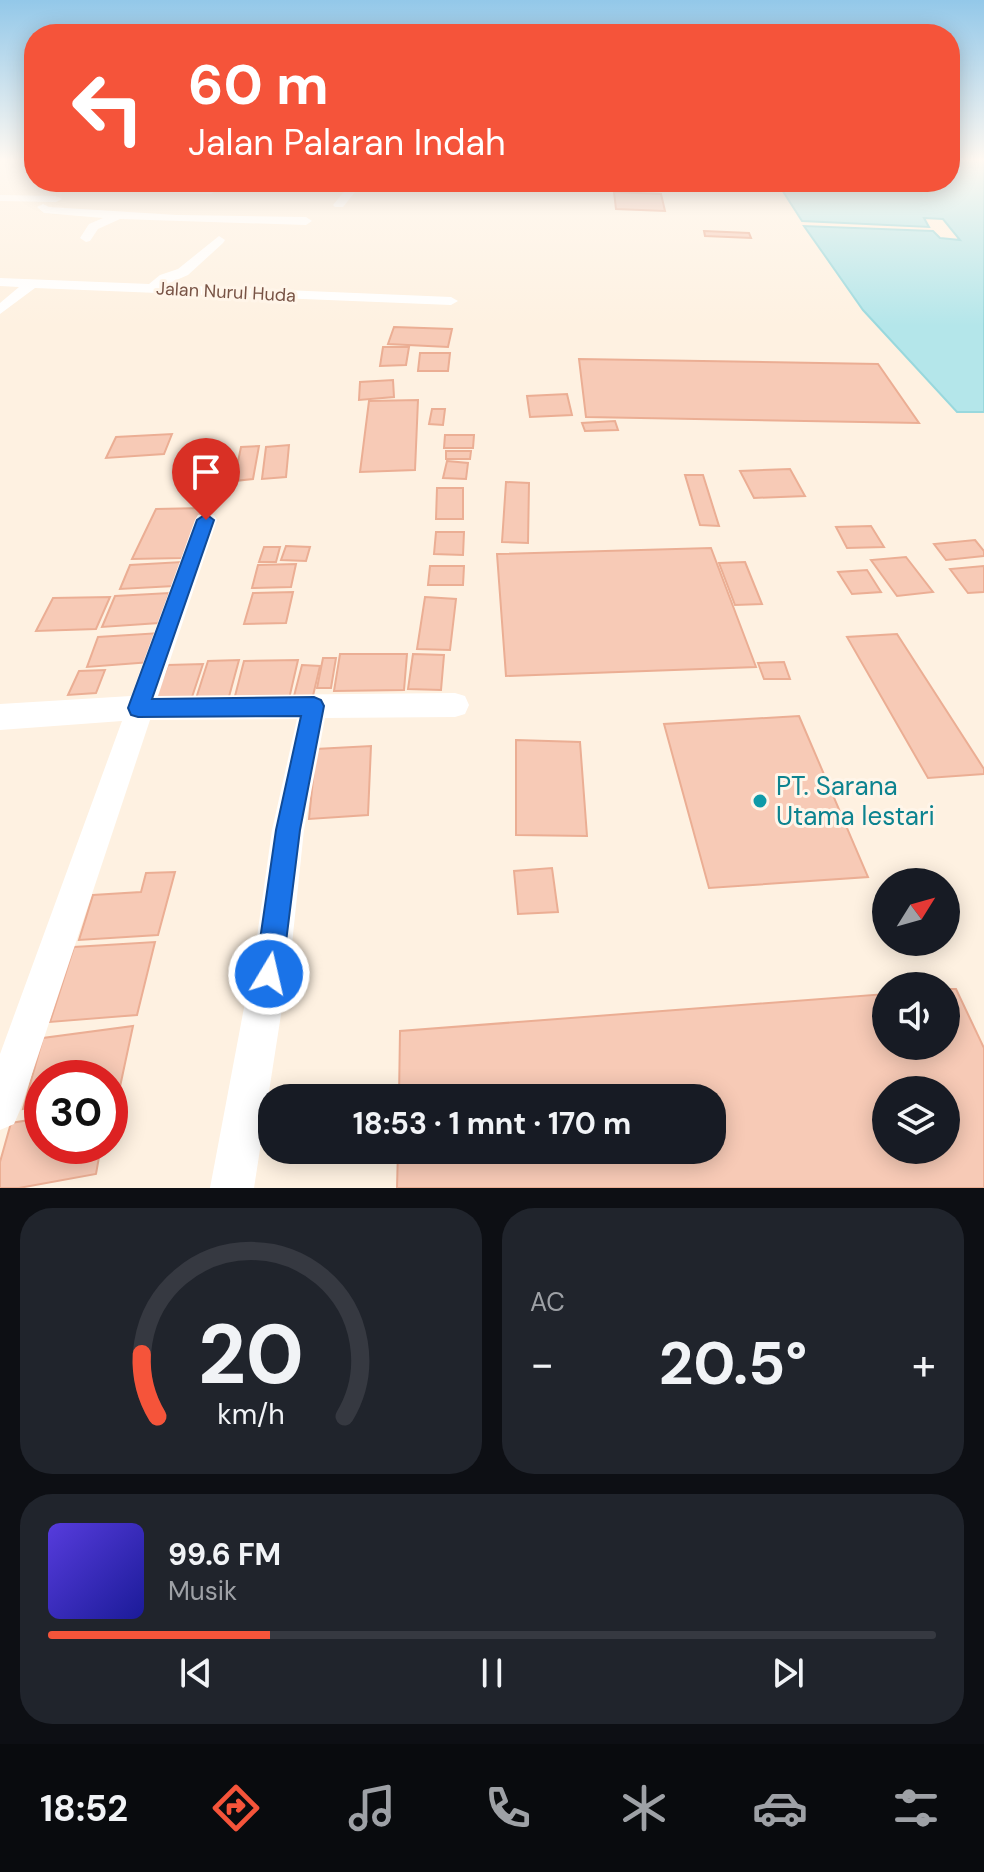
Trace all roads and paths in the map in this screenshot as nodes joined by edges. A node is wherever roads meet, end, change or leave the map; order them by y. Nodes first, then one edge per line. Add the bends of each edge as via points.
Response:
1 (112, 214) edge
2 (182, 214) edge
3 (118, 215) junction
4 (177, 219) junction
5 (306, 221) dead end
6 (86, 238) dead end
7 (219, 240) dead end
8 (0, 282) edge
9 (31, 284) junction
10 (153, 289) junction
11 (451, 301) dead end
12 (0, 310) edge
13 (206, 520) dead end
14 (455, 705) dead end
15 (314, 706) junction
16 (138, 708) junction
17 (0, 717) edge
18 (0, 1110) edge
19 (232, 1188) edge

1 - 3 street
2 - 4 street
3 - 4 street
3 - 6 street via 93,227
4 - 5 street
7 - 10 street via 183,272
8 - 9 street, Jalan Nurul Huda
9 - 10 street, Jalan Nurul Huda
9 - 12 street
10 - 11 street, Jalan Nurul Huda
13 - 16 street
14 - 15 street
15 - 16 street
15 - 19 street via 288,830
16 - 17 street
16 - 18 street

